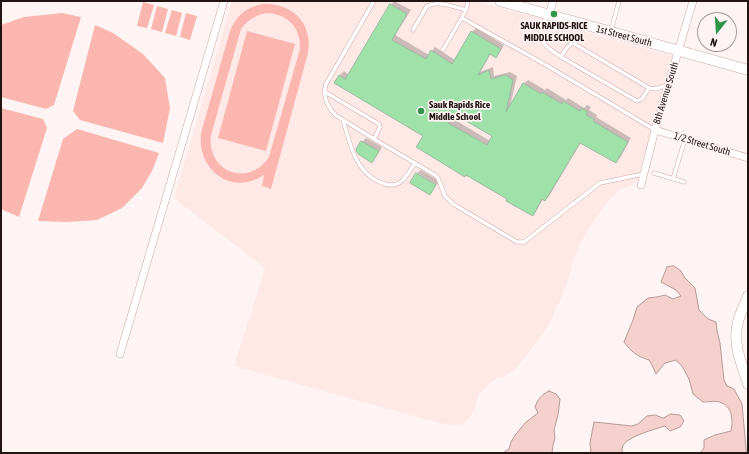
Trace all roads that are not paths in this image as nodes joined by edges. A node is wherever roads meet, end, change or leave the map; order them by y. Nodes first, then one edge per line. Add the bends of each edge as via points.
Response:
1 (224, 1) edge
2 (374, 1) edge
3 (434, 1) edge
4 (468, 1) edge
5 (500, 1) edge
6 (553, 1) edge
7 (620, 1) edge
8 (693, 1) edge
9 (439, 2) junction
10 (466, 10) junction
11 (549, 14) junction
12 (462, 18) junction
13 (412, 30) dead end
14 (611, 32) junction
15 (442, 50) dead end
16 (679, 50) junction
17 (561, 57) junction
18 (748, 70) edge
19 (669, 85) junction
20 (649, 88) junction
21 (325, 92) junction
22 (343, 120) junction
23 (655, 130) junction
24 (374, 139) junction
25 (685, 139) junction
26 (748, 158) edge
27 (415, 163) junction
28 (654, 173) dead end
29 (644, 174) junction
30 (673, 178) junction
31 (684, 182) dead end
32 (641, 184) dead end
33 (748, 296) edge
34 (120, 354) dead end
35 (748, 384) edge

1 - 34 street
2 - 21 lane via 326,84
3 - 9 lane
4 - 10 lane
5 - 11 street, 1st Street South
6 - 11 street
7 - 14 lane
8 - 16 street, 8th Avenue South
9 - 10 lane
9 - 13 lane via 427,6
10 - 12 lane
11 - 14 street, 1st Street South
11 - 17 lane via 543,23 541,39 543,44
12 - 15 lane
12 - 23 lane
14 - 16 street, 1st Street South
16 - 18 street, 1st Street South
16 - 19 street, 8th Avenue South
17 - 20 lane via 637,101 642,99
17 - 20 lane via 573,43
19 - 20 lane
19 - 23 street, 8th Avenue South
21 - 22 lane via 327,104 332,112
21 - 24 lane via 379,124
22 - 24 lane
22 - 27 lane via 354,156 362,169 373,179 390,186 396,184
23 - 25 street, 1/2 Street South
23 - 29 street, 8th Avenue South
24 - 27 lane
25 - 26 street, 1/2 Street South
25 - 30 lane
27 - 29 lane via 438,178 445,196 453,204 517,242 524,242 600,182
28 - 30 lane
29 - 32 street, 8th Avenue South
30 - 31 lane
33 - 35 street via 737,324 736,335

